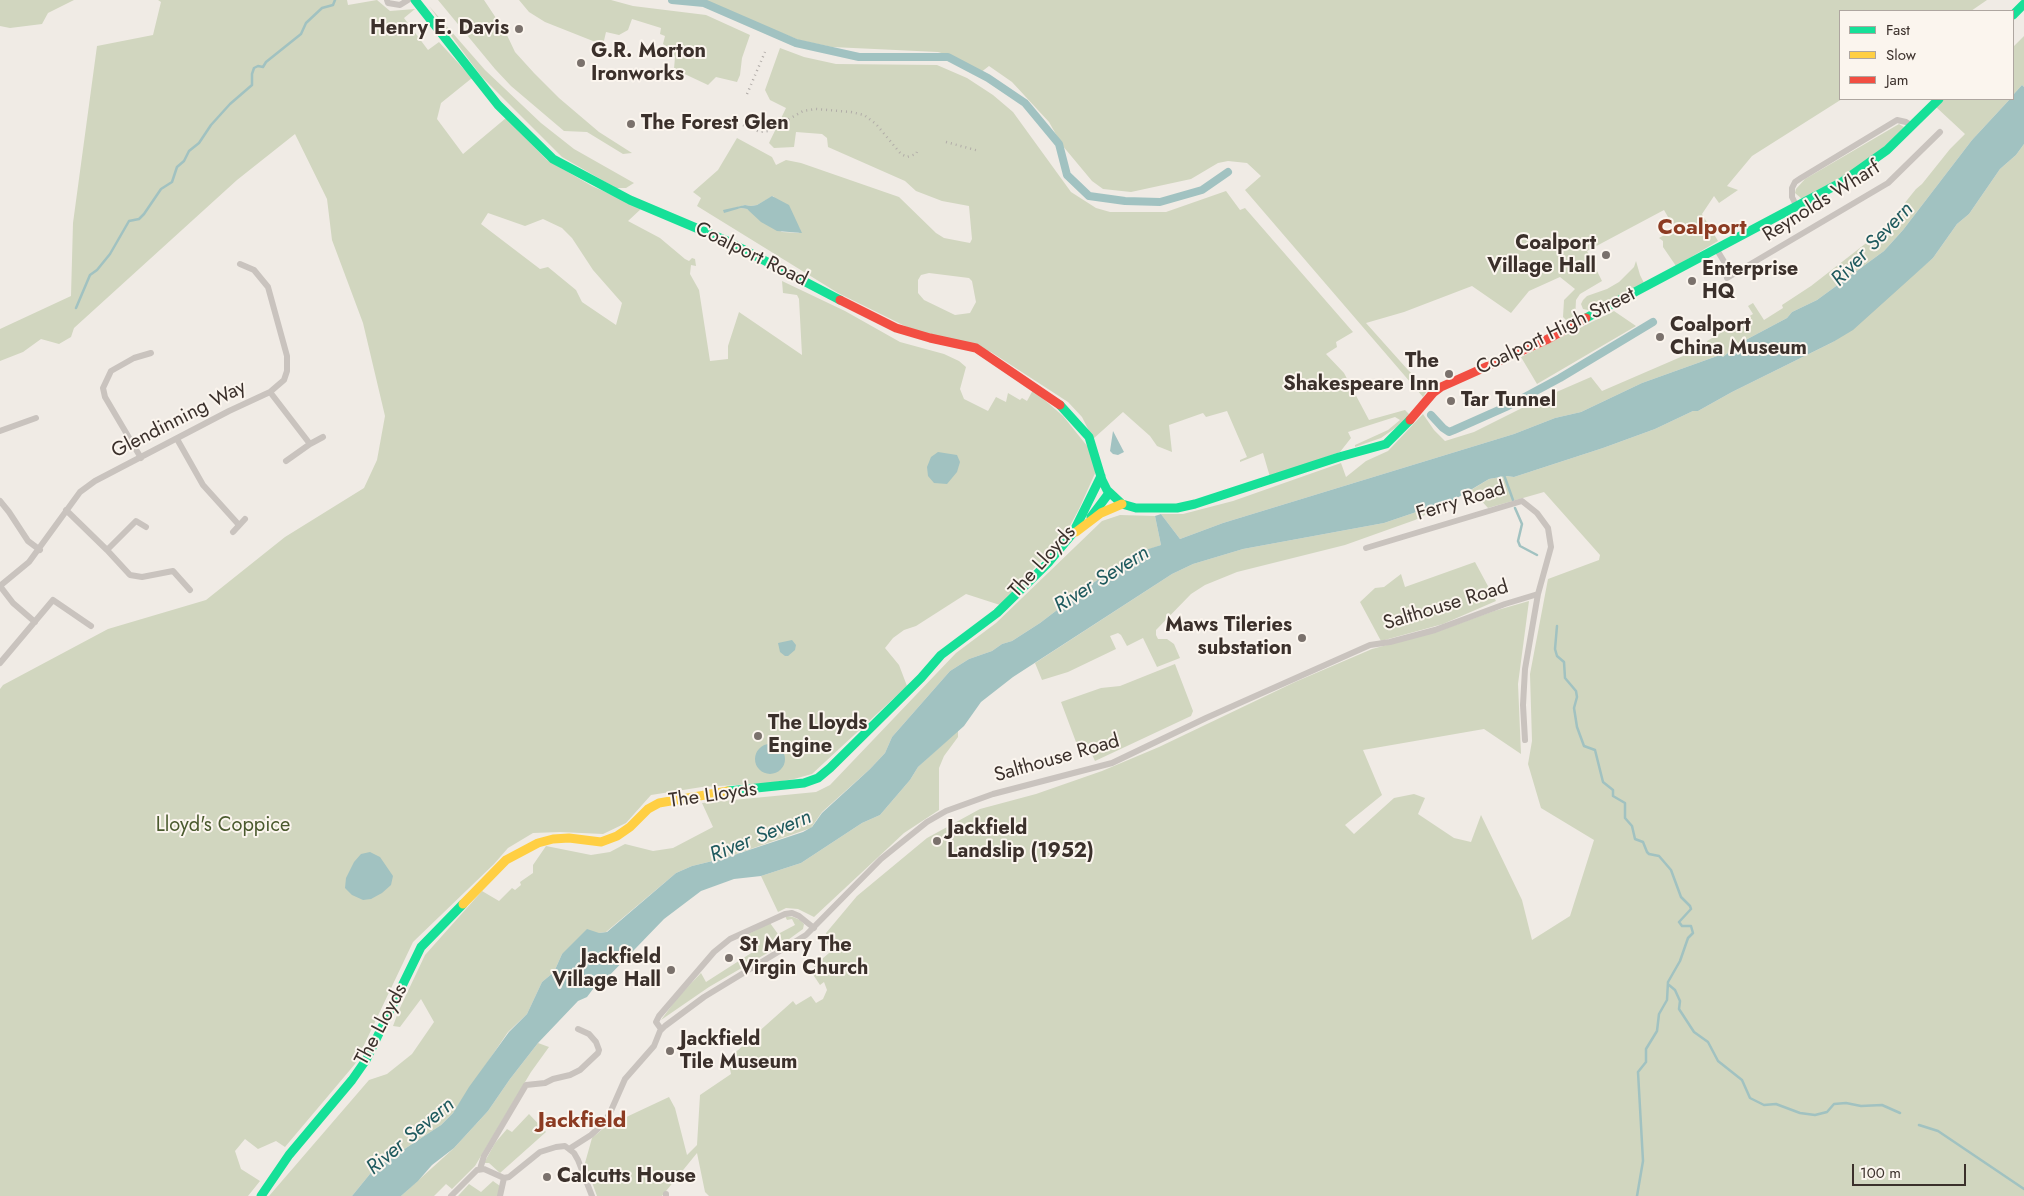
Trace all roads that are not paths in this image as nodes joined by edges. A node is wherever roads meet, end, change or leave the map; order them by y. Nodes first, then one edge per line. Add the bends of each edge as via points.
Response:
1 (387, 0) edge
2 (408, 0) edge
3 (415, 0) edge
4 (2024, 4) edge
5 (2014, 14) edge
6 (1938, 100) edge
7 (1912, 126) junction
8 (1940, 132) dead end
9 (1797, 207) junction
10 (1717, 250) junction
11 (240, 264) dead end
12 (1738, 272) junction
13 (1727, 278) dead end
14 (151, 354) dead end
15 (270, 392) junction
16 (36, 418) dead end
17 (0, 431) edge
18 (323, 437) dead end
19 (177, 439) junction
20 (310, 444) junction
21 (141, 458) junction
22 (286, 461) dead end
23 (1101, 476) junction
24 (1109, 493) junction
25 (0, 501) edge
26 (1122, 504) junction
27 (66, 510) junction
28 (245, 519) dead end
29 (1086, 523) junction
30 (239, 525) junction
31 (146, 527) dead end
32 (233, 532) dead end
33 (1068, 540) junction
34 (1366, 548) dead end
35 (40, 550) junction
36 (107, 550) junction
37 (0, 586) edge
38 (190, 590) dead end
39 (1538, 594) junction
40 (34, 622) junction
41 (90, 626) dead end
42 (0, 663) edge
43 (1525, 740) dead end
44 (814, 928) junction
45 (578, 1029) dead end
46 (661, 1029) junction
47 (569, 1149) junction
48 (480, 1169) junction
49 (504, 1178) junction
50 (261, 1196) edge
51 (451, 1196) edge
52 (500, 1196) edge
53 (592, 1196) edge

1 - 2 street via 400,5
3 - 23 street, Coalport Road via 438,35 498,105 553,158 630,200 728,241 896,328 976,348 988,354 1065,409 1089,437
4 - 5 street
6 - 7 street, Coalport High Street
7 - 9 street, Coalport High Street via 1880,155 1842,182
7 - 9 street via 1897,120 1795,182 1792,197
8 - 12 street, Reynolds Wharf via 1888,183
9 - 10 street, Coalport High Street
10 - 12 street via 1728,268
10 - 26 street, Coalport High Street via 1546,340 1441,388 1386,444 1219,498 1177,508 1136,508
11 - 15 street, Glendinning Way via 254,270 268,287 287,356 284,380
12 - 13 street, Reynolds Wharf
14 - 21 street via 134,358 111,371 103,388 105,397
15 - 19 street, Glendinning Way
15 - 20 street
16 - 17 street
18 - 20 street
19 - 21 street, Glendinning Way
19 - 30 street via 203,485
20 - 22 street
21 - 27 street, Glendinning Way via 95,481 80,492
23 - 24 street
23 - 33 street, The Lloyds
24 - 26 street
24 - 29 street
25 - 35 street via 28,541
26 - 29 street
27 - 35 street, Glendinning Way
27 - 36 street
28 - 30 street
29 - 33 street
30 - 32 street
31 - 36 street via 136,521
33 - 50 street, The Lloyds via 997,613 941,656 818,778 795,785 667,801 648,809 617,836 601,842 553,839 506,860 421,948 366,1060 289,1155
34 - 39 street, Ferry Road via 1522,501 1548,528 1551,547
35 - 37 street, Glendinning Way
36 - 38 street via 130,575 142,577 173,571
37 - 40 street
39 - 43 street via 1525,669
39 - 44 street, Salthouse Road via 1435,630 1370,645 1112,763 993,794 946,811 881,859
40 - 41 street via 53,600
40 - 42 street
44 - 46 street, Salthouse Road
44 - 46 street via 792,913 730,939 714,952 666,1007 656,1022
45 - 48 street via 596,1042 598,1053 570,1075 526,1085 484,1156
46 - 47 street via 654,1046 624,1079 603,1124
47 - 49 street via 565,1146 540,1152
47 - 53 street via 578,1160
48 - 49 street
48 - 51 street
49 - 52 street

